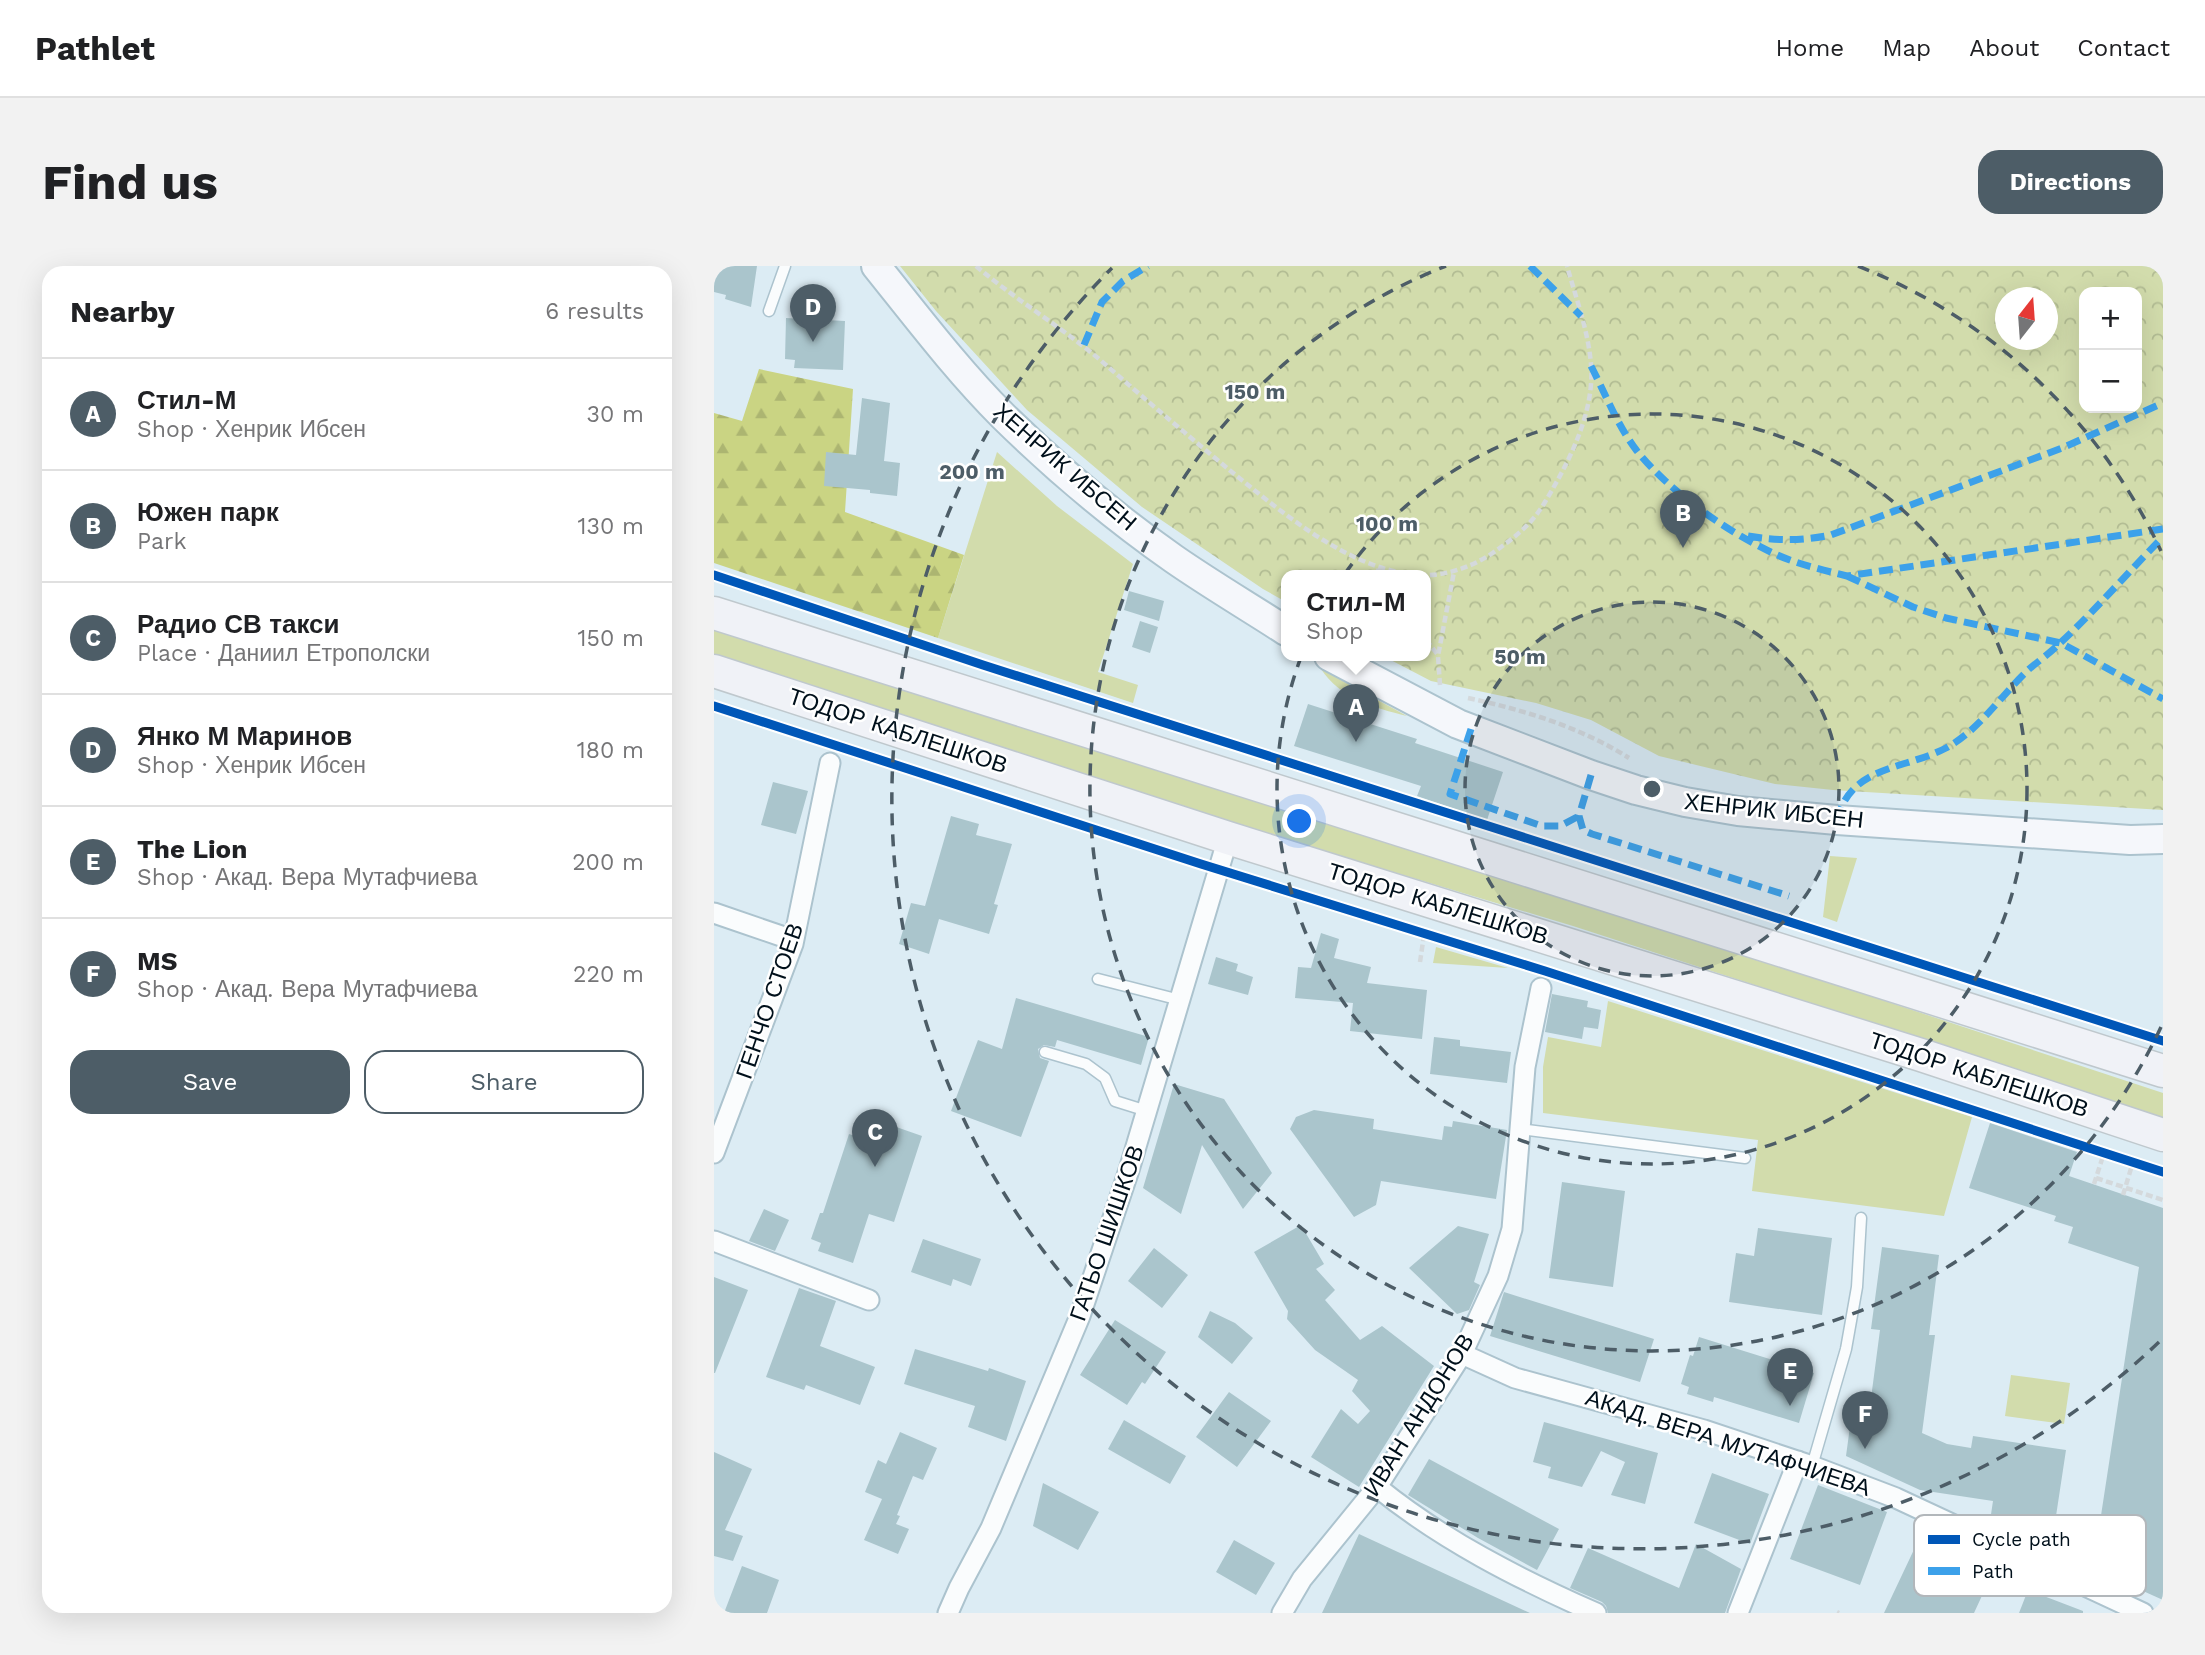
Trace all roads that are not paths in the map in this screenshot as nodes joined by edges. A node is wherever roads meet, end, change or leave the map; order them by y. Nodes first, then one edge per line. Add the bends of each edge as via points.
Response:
1 (785, 266) edge
2 (876, 266) edge
3 (769, 311) dead end
4 (714, 613) edge
5 (1281, 628) edge
6 (1338, 661) edge
7 (714, 671) edge
8 (830, 763) dead end
9 (1228, 838) junction
10 (2163, 839) edge
11 (714, 913) edge
12 (793, 944) junction
13 (1098, 979) dead end
14 (1541, 988) dead end
15 (1180, 1000) junction
16 (1045, 1052) dead end
17 (2163, 1071) edge
18 (1147, 1111) junction
19 (1520, 1129) junction
20 (2163, 1135) edge
21 (714, 1153) edge
22 (1745, 1158) dead end
23 (1861, 1218) dead end
24 (714, 1241) edge
25 (869, 1300) dead end
26 (1462, 1354) junction
27 (1805, 1463) junction
28 (1377, 1487) junction
29 (1933, 1515) edge
30 (2106, 1596) edge
31 (948, 1613) edge
32 (1282, 1613) edge
33 (1596, 1613) edge
34 (1738, 1613) edge
35 (2143, 1613) edge

1 - 3 lane
2 - 5 main road, ХЕНРИК ИБСЕН via 1003,415 1060,468 1174,559
4 - 17 main road
6 - 10 main road, ХЕНРИК ИБСЕН via 1458,724 1602,779 1685,802 1837,820
7 - 9 main road, ТОДОР КАБЛЕШКОВ
8 - 12 street, ГЕНЧО СТОЕВ
9 - 15 street, ГАТЬО ШИШКОВ
9 - 20 main road, ТОДОР КАБЛЕШКОВ
11 - 12 street
12 - 21 street, ГЕНЧО СТОЕВ
13 - 15 lane
14 - 19 street, ИВАН АНДОНОВ via 1525,1067
15 - 18 street, ГАТЬО ШИШКОВ
16 - 18 lane via 1086,1064 1104,1078 1115,1101
18 - 31 street, ГАТЬО ШИШКОВ via 1080,1316 991,1528
19 - 22 lane
19 - 26 street, ИВАН АНДОНОВ via 1512,1230 1498,1276
23 - 27 lane via 1857,1287 1846,1349
24 - 25 street
26 - 27 street, АКАД. ВЕРА МУТАФЧИЕВА via 1515,1378
26 - 28 street, ИВАН АНДОНОВ
27 - 29 street, АКАД. ВЕРА МУТАФЧИЕВА
27 - 34 street
28 - 32 street, ИВАН АНДОНОВ via 1302,1579
28 - 33 street via 1411,1515 1452,1539
30 - 35 street, АКАД. ВЕРА МУТАФЧИЕВА

